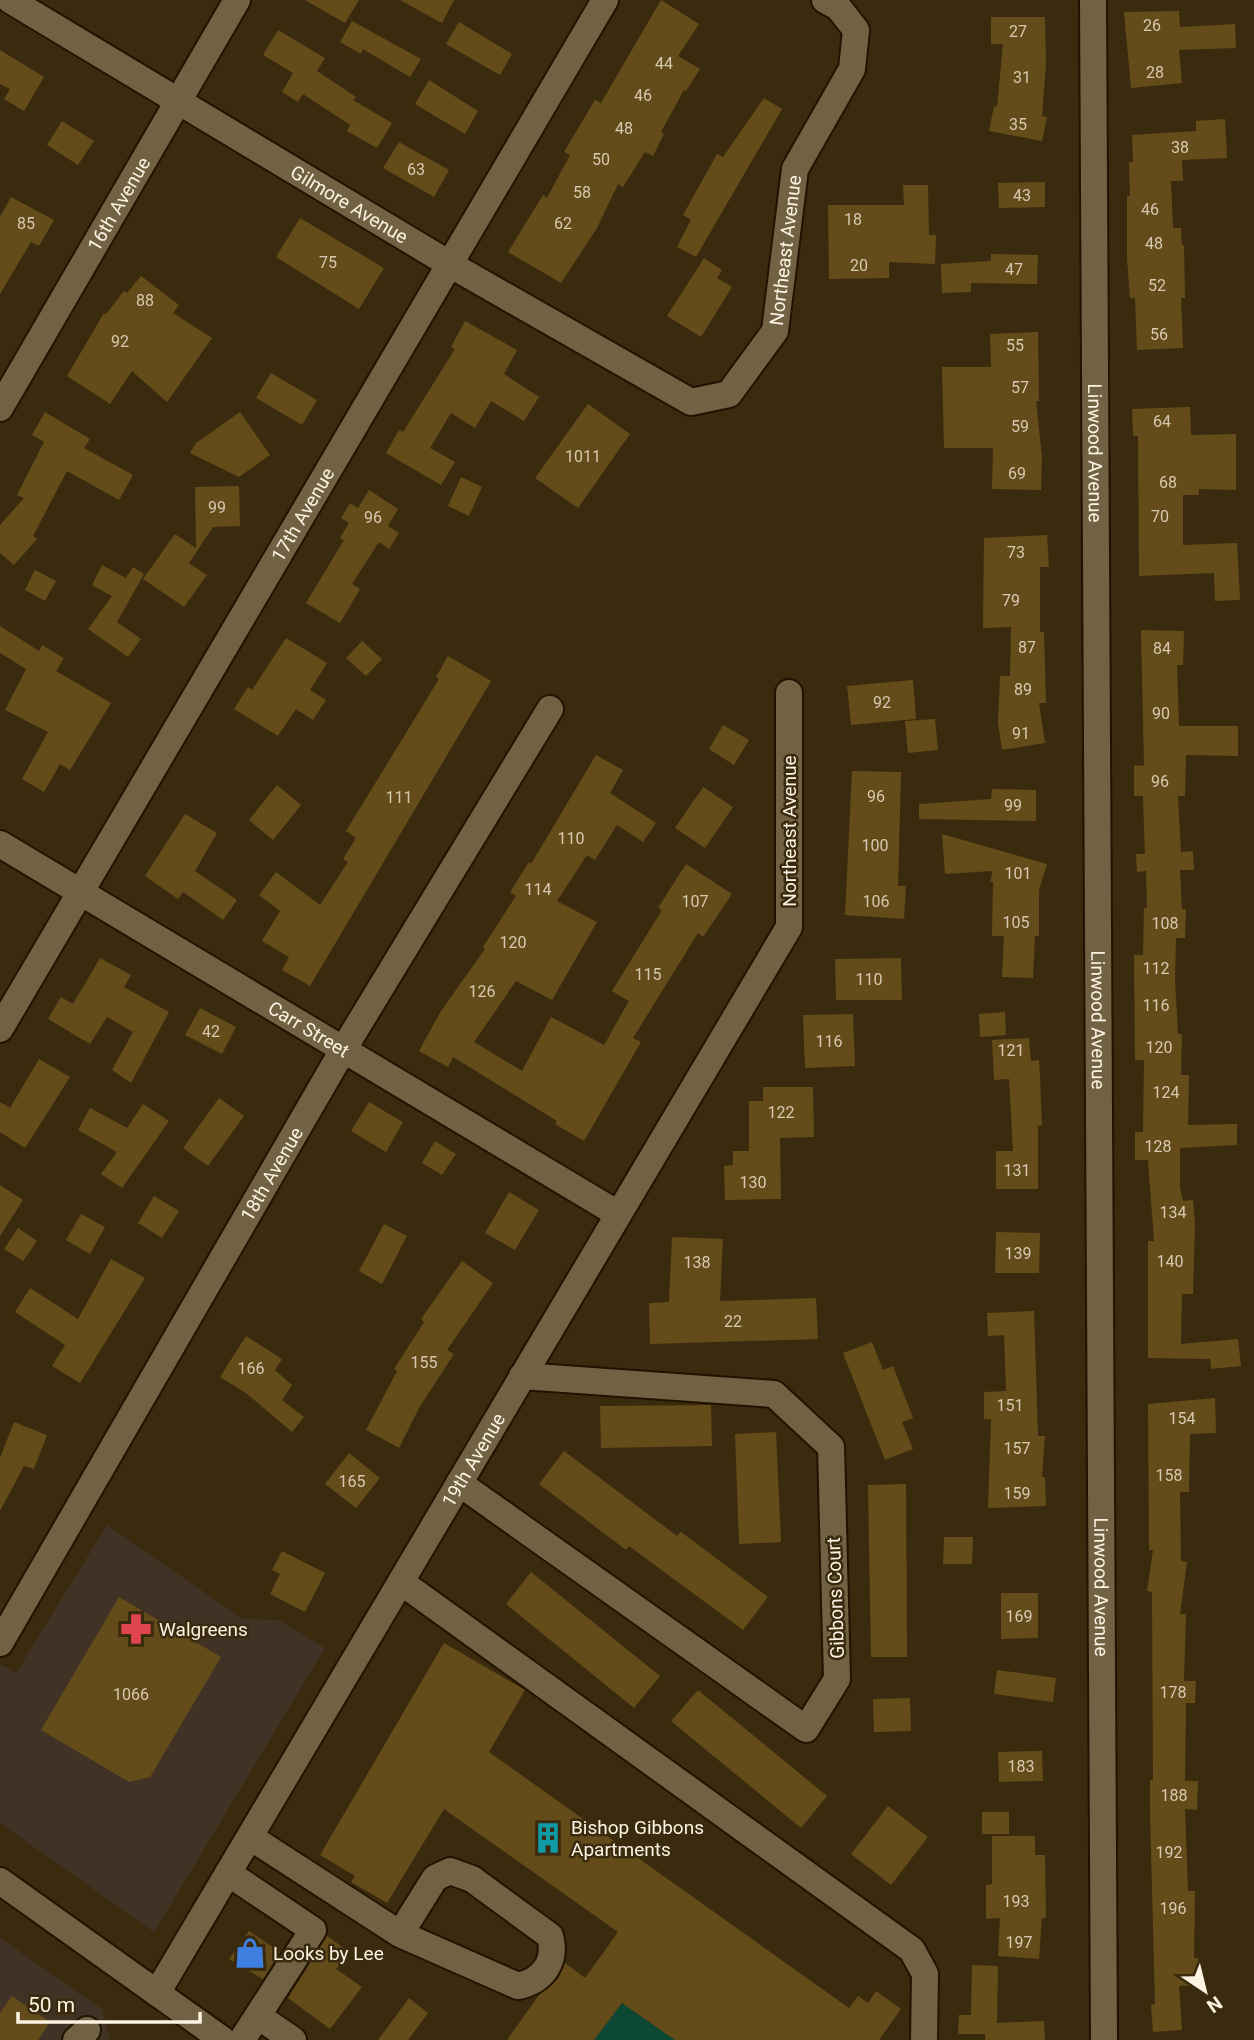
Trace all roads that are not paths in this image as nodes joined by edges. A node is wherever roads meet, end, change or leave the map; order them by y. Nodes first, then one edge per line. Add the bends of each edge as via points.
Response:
1 (10, 0) edge
2 (237, 0) edge
3 (605, 0) edge
4 (825, 0) edge
5 (1093, 0) edge
6 (178, 100) junction
7 (451, 265) junction
8 (691, 402) joint
9 (0, 408) edge
10 (789, 693) dead end
11 (550, 709) dead end
12 (0, 844) edge
13 (81, 892) junction
14 (789, 927) joint
15 (0, 1029) edge
16 (343, 1050) junction
17 (618, 1214) junction
18 (523, 1376) junction
19 (459, 1483) junction
20 (401, 1582) junction
21 (0, 1643) edge
22 (250, 1837) junction
23 (228, 1873) junction
24 (0, 1881) edge
25 (400, 1934) junction
26 (157, 1993) junction
27 (258, 2016) junction
28 (205, 2036) edge
29 (242, 2040) edge
30 (293, 2040) edge
31 (924, 2040) edge
32 (1104, 2040) edge

1 - 6 street, Gilmore Avenue
2 - 6 street, 16th Avenue
3 - 7 street, 17th Avenue
4 - 8 street, Northeast Avenue via 838,7 856,30 852,69 795,169 775,331 729,394
5 - 32 street, Linwood Avenue
6 - 7 street, Gilmore Avenue
6 - 9 street, 16th Avenue
7 - 8 street, Gilmore Avenue
7 - 13 street, 17th Avenue
10 - 14 street, Northeast Avenue
11 - 16 street, 18th Avenue
12 - 13 street, Carr Street
13 - 15 street, 17th Avenue
13 - 16 street, Carr Street
14 - 17 street, 19th Avenue
16 - 17 street, Carr Street
16 - 21 street, 18th Avenue
17 - 18 street, 19th Avenue
18 - 19 street, 19th Avenue
18 - 19 street, Gibbons Court via 774,1394 831,1447 837,1679 806,1729
19 - 20 street, 19th Avenue
20 - 22 street, 19th Avenue
20 - 31 street via 912,1950 925,1974
22 - 23 street, 19th Avenue
22 - 25 street
23 - 26 street, 19th Avenue
23 - 27 street via 313,1930
24 - 26 street
25 - 25 street via 518,1986 532,1983 548,1968 554,1950 550,1936 472,1878 450,1871 435,1878
26 - 28 street
27 - 29 street
27 - 30 street

